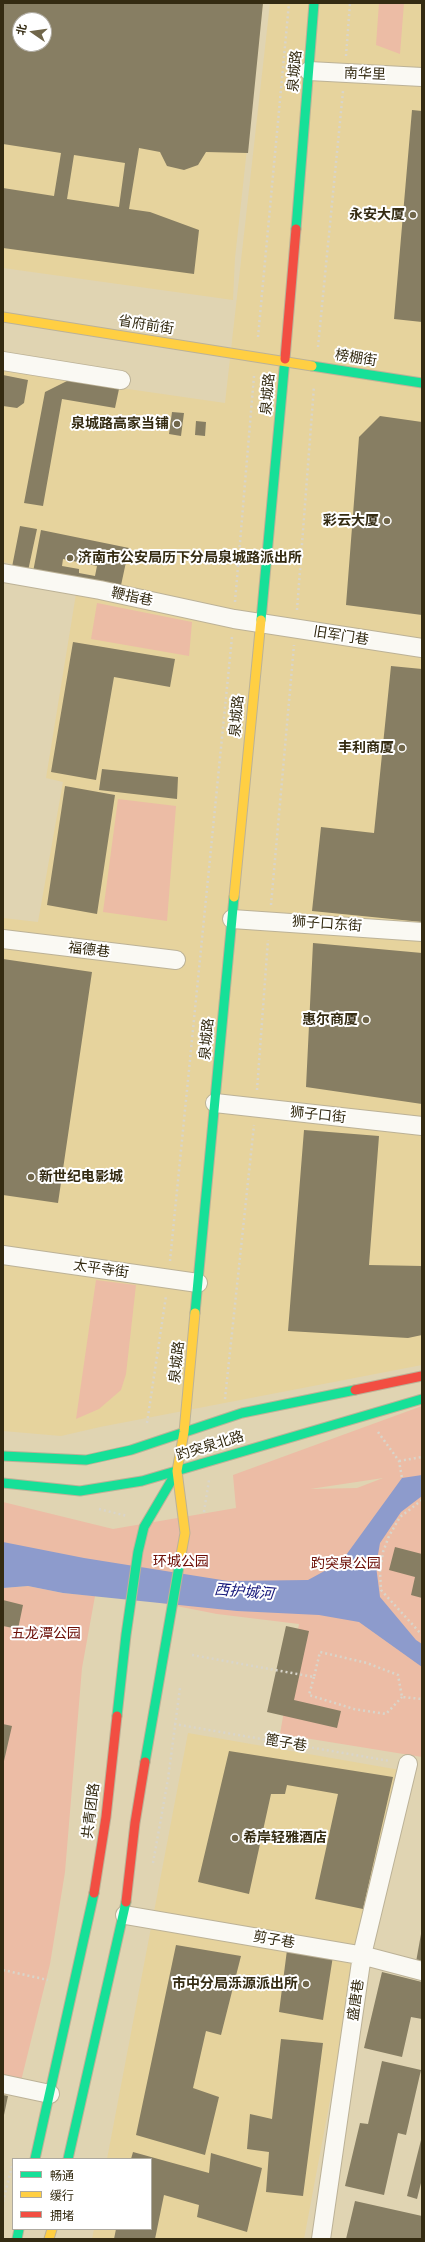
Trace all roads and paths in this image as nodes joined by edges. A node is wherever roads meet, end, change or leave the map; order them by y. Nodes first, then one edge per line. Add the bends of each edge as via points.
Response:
1 (289, 3) edge
2 (314, 3) edge
3 (350, 3) edge
4 (309, 71) junction
5 (345, 74) junction
6 (422, 77) edge
7 (3, 317) edge
8 (256, 356) junction
9 (3, 361) edge
10 (285, 361) junction
11 (316, 366) junction
12 (121, 380) dead end
13 (422, 383) edge
14 (3, 573) edge
15 (234, 619) junction
16 (260, 623) junction
17 (296, 629) junction
18 (422, 648) edge
19 (232, 919) junction
20 (269, 920) junction
21 (422, 932) edge
22 (3, 939) edge
23 (176, 960) dead end
24 (215, 1103) junction
25 (255, 1108) junction
26 (422, 1126) edge
27 (3, 1255) edge
28 (168, 1279) junction
29 (198, 1283) junction
30 (422, 1376) edge
31 (422, 1399) edge
32 (224, 1419) junction
33 (377, 1430) dead end
34 (184, 1432) junction
35 (144, 1446) junction
36 (3, 1456) edge
37 (422, 1456) edge
38 (213, 1459) junction
39 (399, 1461) junction
40 (177, 1471) junction
41 (402, 1478) dead end
42 (3, 1483) edge
43 (422, 1500) edge
44 (95, 1508) dead end
45 (148, 1520) junction
46 (184, 1524) junction
47 (422, 1635) edge
48 (192, 1655) dead end
49 (314, 1677) junction
50 (402, 1697) junction
51 (422, 1699) edge
52 (153, 1713) junction
53 (408, 1764) joint
54 (125, 1915) junction
55 (362, 1955) junction
56 (3, 1970) edge
57 (422, 1971) edge
58 (48, 1980) dead end
59 (3, 2084) edge
60 (50, 2094) junction
61 (35, 2158) edge
62 (68, 2158) edge
63 (12, 2166) edge
64 (3, 2202) edge
65 (321, 2239) edge

1 - 8 path
2 - 4 main road, 泉城路
3 - 5 path
4 - 5 street, 南华里
4 - 10 main road, 泉城路
5 - 6 street, 南华里
5 - 11 path
7 - 8 main road, 省府前街
8 - 10 main road, 省府前街
8 - 15 path
9 - 12 street
10 - 11 main road, 榜棚街
10 - 16 main road, 泉城路
11 - 13 main road, 榜棚街
11 - 17 path
14 - 15 street, 鞭指巷 via 100,590
15 - 16 street, 鞭指巷
15 - 28 path
16 - 17 street, 旧军门巷
16 - 19 main road, 泉城路
17 - 18 street, 旧军门巷
17 - 20 path
19 - 20 street, 狮子口东街
19 - 24 main road, 泉城路
20 - 21 street, 狮子口东街
20 - 25 path
22 - 23 street, 福德巷
24 - 25 street, 狮子口街
24 - 29 main road, 泉城路
25 - 26 street, 狮子口街
25 - 32 path
27 - 28 street, 太平寺街
28 - 29 street, 太平寺街
28 - 35 path
29 - 34 main road, 泉城路
30 - 32 main road, 趵突泉北路 via 242,1413
31 - 38 main road, 趵突泉北路
32 - 34 main road, 趵突泉北路
33 - 39 path
34 - 35 main road, 趵突泉北路
34 - 40 main road, 共青团路
35 - 36 main road, 趵突泉北路 via 86,1460
37 - 39 path
38 - 40 main road, 趵突泉北路
38 - 46 path via 201,1526
39 - 41 path
40 - 42 main road, 趵突泉北路 via 142,1481 80,1491
40 - 45 main road, 共青团路
40 - 46 main road, 共青团路
43 - 47 path via 400,1517 383,1552 380,1571 381,1590
44 - 45 path
45 - 60 main road, 共青团路 via 138,1552 126,1634 106,1817 92,1905
46 - 52 main road, 共青团路 via 184,1545
48 - 49 path
49 - 50 path via 309,1695 354,1709 386,1714
49 - 50 path via 320,1652 332,1654 367,1662 398,1675
50 - 51 path
52 - 53 path, 篦子巷 via 175,1725
52 - 54 main road, 共青团路
53 - 55 street, 盛唐巷
54 - 55 street, 剪子巷
54 - 62 main road, 共青团路
55 - 57 street, 剪子巷
55 - 65 street, 盛唐巷
56 - 58 path
59 - 60 street
60 - 61 main road, 共青团路
63 - 64 path

